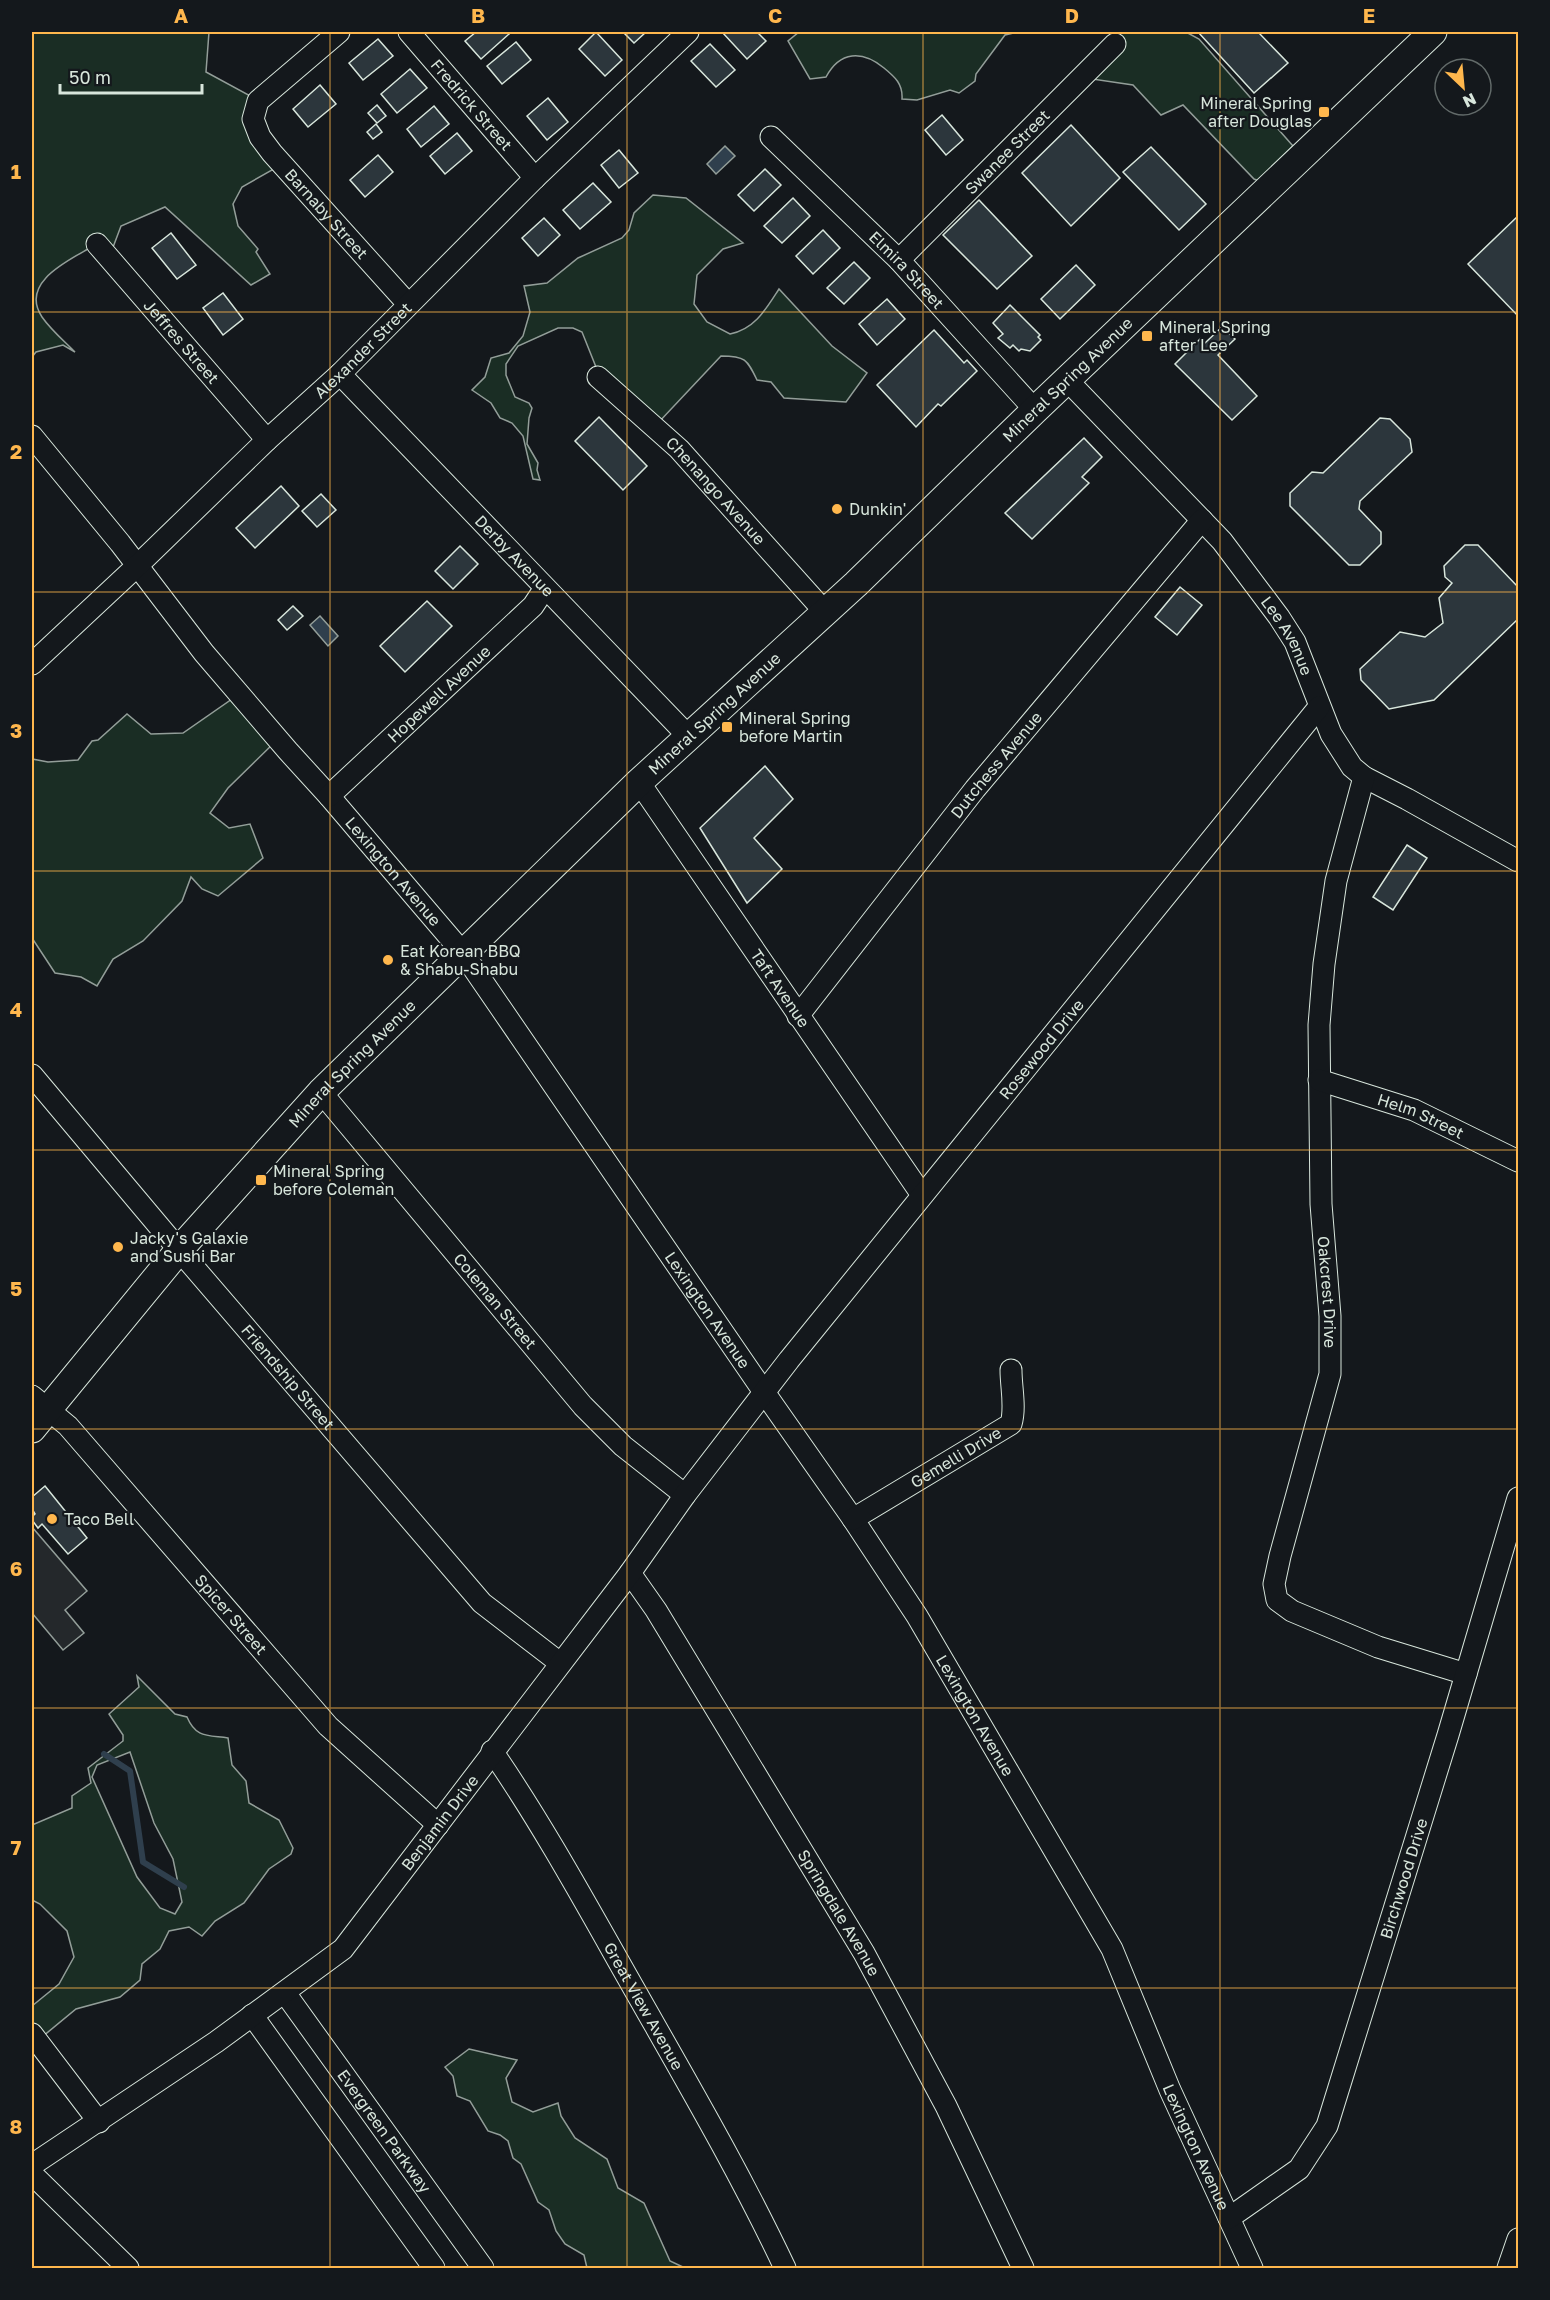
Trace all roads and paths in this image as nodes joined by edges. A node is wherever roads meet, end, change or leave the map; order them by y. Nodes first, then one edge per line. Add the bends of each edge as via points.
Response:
1 (339, 32) edge
2 (409, 32) edge
3 (688, 32) edge
4 (1432, 32) edge
5 (1115, 44) dead end
6 (771, 137) dead end
7 (535, 178) junction
8 (97, 244) dead end
9 (899, 260) junction
10 (408, 304) junction
11 (340, 374) junction
12 (598, 377) dead end
13 (1067, 380) junction
14 (1035, 410) junction
15 (32, 436) edge
16 (267, 440) junction
17 (1202, 520) junction
18 (138, 566) junction
19 (545, 588) junction
20 (825, 612) junction
21 (32, 664) edge
22 (1319, 707) junction
23 (690, 738) junction
24 (1364, 777) junction
25 (639, 782) junction
26 (330, 795) junction
27 (1518, 861) edge
28 (464, 953) junction
29 (798, 1016) junction
30 (32, 1075) edge
31 (1319, 1080) junction
32 (321, 1092) junction
33 (1518, 1161) edge
34 (922, 1195) junction
35 (179, 1250) junction
36 (1011, 1371) dead end
37 (764, 1392) junction
38 (37, 1412) edge
39 (685, 1495) junction
40 (1518, 1498) edge
41 (853, 1519) junction
42 (630, 1573) junction
43 (560, 1663) junction
44 (1466, 1674) junction
45 (492, 1751) junction
46 (438, 1825) junction
47 (285, 1993) junction
48 (252, 2015) junction
49 (32, 2034) edge
50 (99, 2122) junction
51 (32, 2166) edge
52 (32, 2174) edge
53 (1229, 2218) junction
54 (1518, 2240) edge
55 (128, 2268) edge
56 (434, 2268) edge
57 (483, 2268) edge
58 (785, 2268) edge
59 (1023, 2268) edge
60 (1252, 2268) edge
61 (1508, 2268) edge

1 - 10 street, Barnaby Street via 258,101 253,119 272,153
2 - 7 street, Fredrick Street
3 - 7 street, Alexander Street
4 - 13 main road, Mineral Spring Avenue
5 - 9 street, Swanee Street
6 - 9 street, Elmira Street
7 - 10 street, Alexander Street
8 - 16 street, Jeffres Street
9 - 14 street, Elmira Street
10 - 11 street, Alexander Street
11 - 16 street, Alexander Street
11 - 19 street, Derby Avenue
12 - 20 street, Chenango Avenue via 679,449
13 - 14 main road, Mineral Spring Avenue
13 - 17 street, Lee Avenue
14 - 20 main road, Mineral Spring Avenue
15 - 18 street, Lexington Avenue
16 - 18 street, Alexander Street
17 - 22 street, Lee Avenue via 1290,633
17 - 29 street, Dutchess Avenue via 975,789
18 - 21 street, Alexander Street
18 - 26 street, Lexington Avenue via 204,653
19 - 23 street, Derby Avenue
19 - 26 street, Hopewell Avenue via 533,606
20 - 23 main road, Mineral Spring Avenue
22 - 24 street, Lee Avenue via 1345,759
22 - 34 street, Rosewood Drive
23 - 25 main road, Mineral Spring Avenue
24 - 27 street, Lee Avenue
24 - 31 street, Oakcrest Drive via 1336,880 1324,964
25 - 28 main road, Mineral Spring Avenue
25 - 29 street, Taft Avenue
26 - 28 street, Lexington Avenue
28 - 32 main road, Mineral Spring Avenue
28 - 37 street, Lexington Avenue
29 - 34 street, Taft Avenue
30 - 35 street, Friendship Street
31 - 33 street, Helm Street via 1414,1110
31 - 44 street, Oakcrest Drive via 1330,1374 1280,1556 1274,1584 1277,1600 1292,1611 1378,1647
32 - 35 main road, Mineral Spring Avenue
32 - 39 street, Coleman Street via 583,1406 623,1446
34 - 37 street, Rosewood Drive
35 - 38 main road, Mineral Spring Avenue
35 - 43 street, Friendship Street via 482,1603
36 - 41 street, Gemelli Drive via 1011,1424
37 - 39 street, Benjamin Drive
37 - 41 street, Lexington Avenue
38 - 46 street, Spicer Street via 68,1426 328,1726
39 - 42 street, Benjamin Drive
40 - 44 street, Birchwood Drive
41 - 53 street, Lexington Avenue via 917,1616 1112,1949 1170,2090
42 - 43 street, Benjamin Drive
42 - 59 street, Springdale Avenue via 864,1953 946,2106
43 - 45 street, Benjamin Drive
44 - 53 street, Birchwood Drive via 1328,2126 1299,2169
45 - 46 street, Benjamin Drive
45 - 58 street, Great View Avenue via 518,1788 709,2121
46 - 47 street, Benjamin Drive via 343,1949
47 - 48 street, Benjamin Drive
47 - 57 street, Evergreen Parkway
48 - 50 street, Benjamin Drive
48 - 56 street
49 - 50 street
50 - 51 street, Benjamin Drive
52 - 55 street
53 - 60 street, Lexington Avenue
54 - 61 street

